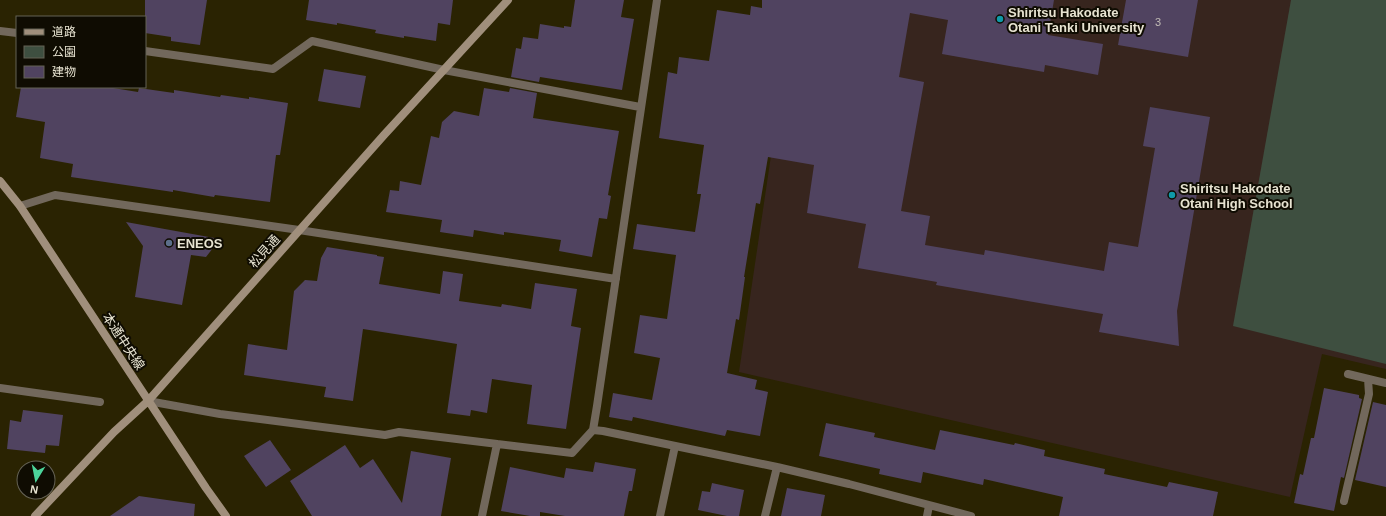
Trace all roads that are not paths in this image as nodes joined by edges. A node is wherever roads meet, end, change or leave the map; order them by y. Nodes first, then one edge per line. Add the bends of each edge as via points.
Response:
1 (508, 0) edge
2 (657, 0) edge
3 (0, 31) edge
4 (16, 34) edge
5 (146, 51) edge
6 (444, 70) junction
7 (640, 106) junction
8 (0, 181) edge
9 (20, 206) junction
10 (299, 230) junction
11 (616, 279) junction
12 (1348, 374) dead end
13 (1368, 379) junction
14 (1386, 383) edge
15 (0, 388) edge
16 (148, 401) junction
17 (100, 402) dead end
18 (593, 430) junction
19 (497, 444) junction
20 (675, 446) junction
21 (777, 467) junction
22 (1344, 501) dead end
23 (929, 506) junction
24 (35, 516) edge
25 (226, 516) edge
26 (482, 516) edge
27 (660, 516) edge
28 (765, 516) edge
29 (927, 516) edge
30 (971, 516) edge

1 - 6 street, 松見通
2 - 7 street
3 - 4 street
5 - 6 street via 273,70 312,41
6 - 7 street
6 - 10 street, 松見通
7 - 11 street
8 - 9 street, 本通中央線
9 - 10 street via 55,195
9 - 16 street, 本通中央線
10 - 11 street
10 - 16 street, 松見通
11 - 18 street
12 - 13 street
13 - 14 street
13 - 22 street via 1369,394
15 - 17 street
16 - 19 street via 220,414 385,435 398,432
16 - 24 street, 松見通 via 114,432
16 - 25 street, 本通中央線
18 - 19 street via 572,453
18 - 20 street
19 - 26 street
20 - 21 street
20 - 27 street
21 - 23 street
21 - 28 street
23 - 29 street
23 - 30 street

